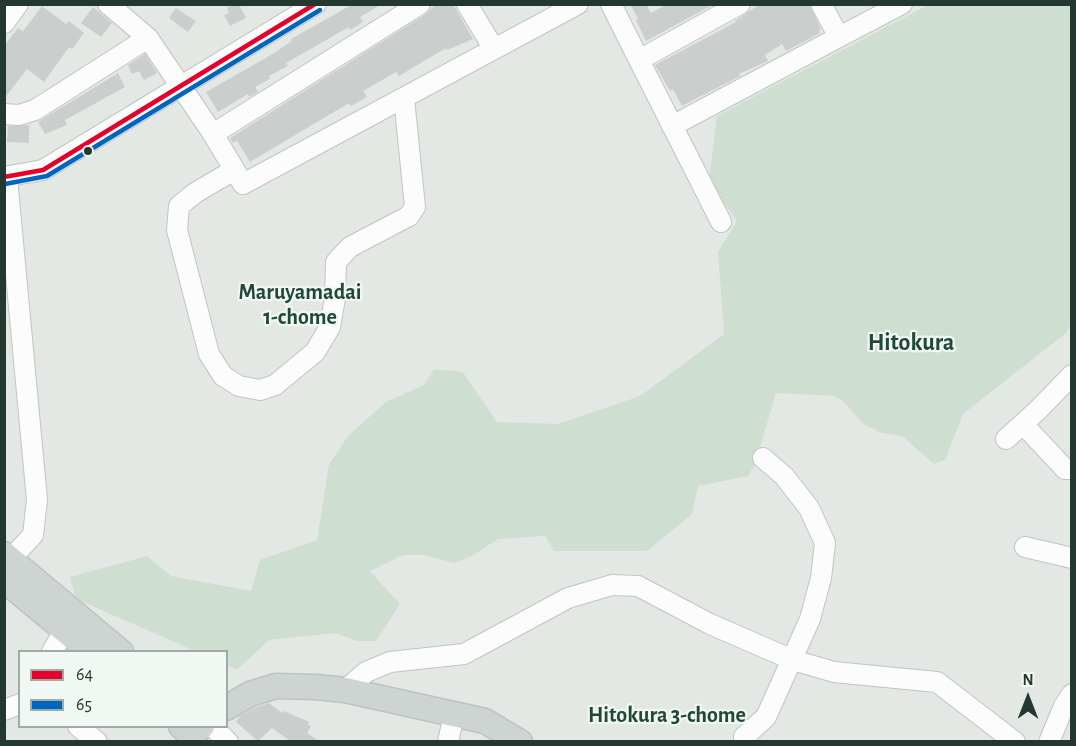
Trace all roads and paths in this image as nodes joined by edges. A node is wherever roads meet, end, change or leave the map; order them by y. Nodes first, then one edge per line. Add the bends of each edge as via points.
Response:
1 (18, 4) edge
2 (108, 4) edge
3 (316, 4) edge
4 (420, 4) edge
5 (467, 4) edge
6 (578, 4) edge
7 (611, 4) edge
8 (740, 4) edge
9 (821, 4) edge
10 (902, 4) edge
11 (4, 23) edge
12 (839, 37) junction
13 (148, 38) junction
14 (494, 49) junction
15 (639, 60) junction
16 (179, 86) junction
17 (404, 98) junction
18 (4, 114) edge
19 (672, 126) junction
20 (213, 134) junction
21 (234, 170) junction
22 (6, 178) edge
23 (721, 222) dead end
24 (1071, 375) edge
25 (1023, 424) junction
26 (1006, 438) dead end
27 (764, 458) dead end
28 (1071, 469) edge
29 (1025, 547) dead end
30 (1071, 558) edge
31 (6, 565) edge
32 (72, 623) junction
33 (53, 650) edge
34 (90, 650) edge
35 (119, 650) edge
36 (793, 660) junction
37 (345, 690) junction
38 (1071, 694) edge
39 (228, 707) edge
40 (454, 714) junction
41 (81, 728) edge
42 (195, 733) edge
43 (97, 741) edge
44 (228, 741) edge
45 (448, 741) edge
46 (520, 741) edge
47 (744, 741) edge
48 (1015, 741) edge
49 (1049, 741) edge

1 - 11 street
2 - 13 street
3 - 16 street
4 - 20 street
5 - 14 street
6 - 14 street
7 - 15 street
8 - 15 street
9 - 12 street
10 - 12 street
12 - 19 street
13 - 16 street
13 - 18 street via 35,110
14 - 17 street
15 - 19 street
16 - 20 street
16 - 22 street via 43,170
17 - 21 street via 243,184
17 - 21 street via 415,207 409,216 350,247 336,262 330,327 315,352 275,385 260,390 239,386 223,376 209,354 177,230 179,206
19 - 23 street
20 - 21 street
22 - 31 street via 36,500 33,535
24 - 25 street
25 - 26 street
25 - 28 street via 1065,469
27 - 36 street via 809,508 825,543 810,619
29 - 30 street
31 - 32 main road
32 - 33 street
32 - 34 main road
32 - 35 main road
36 - 37 street via 710,624 638,586 612,585 568,598 464,654 390,662 366,672
36 - 47 street via 766,717
36 - 48 street via 834,672 937,682
37 - 39 main road via 276,686 250,694
37 - 40 main road
38 - 49 street
40 - 45 street
40 - 46 main road via 485,720
41 - 43 street
42 - 44 street

